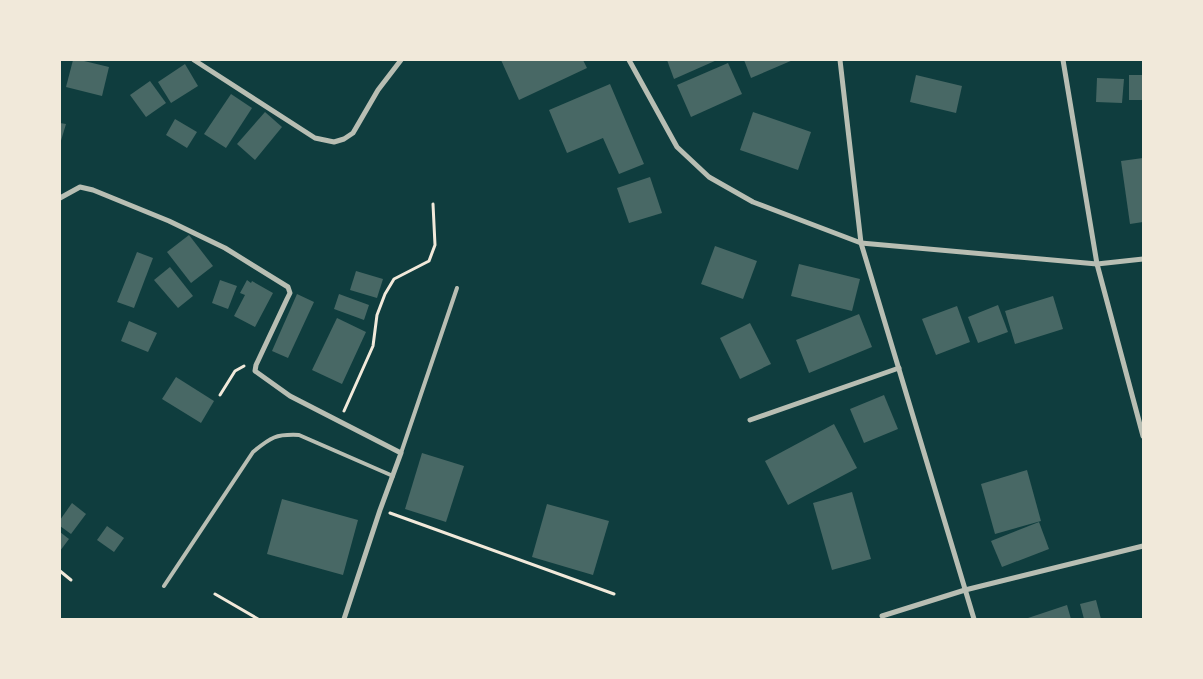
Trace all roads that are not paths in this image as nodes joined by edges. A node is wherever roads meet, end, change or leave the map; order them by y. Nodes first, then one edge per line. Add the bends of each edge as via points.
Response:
1 (194, 60) edge
2 (401, 60) edge
3 (629, 60) edge
4 (840, 60) edge
5 (1063, 60) edge
6 (60, 198) edge
7 (861, 243) junction
8 (1143, 259) edge
9 (1097, 264) junction
10 (457, 288) dead end
11 (899, 368) junction
12 (750, 420) dead end
13 (1143, 436) edge
14 (401, 453) junction
15 (393, 476) junction
16 (1143, 546) edge
17 (164, 586) dead end
18 (965, 590) junction
19 (882, 616) dead end
20 (344, 619) edge
21 (974, 619) edge

1 - 2 street via 315,138 334,142 353,134 378,90
3 - 7 street via 677,147 709,177 753,202
4 - 7 street
5 - 9 street
6 - 14 street via 80,187 93,190 217,244 288,286 290,293 256,371 290,396
7 - 9 street
7 - 11 street
8 - 9 street
9 - 13 street
10 - 14 lane
11 - 12 street
11 - 18 street
14 - 15 street
15 - 17 lane via 299,435 283,434 266,441 253,452
15 - 20 street
16 - 18 street
18 - 19 street
18 - 21 street

